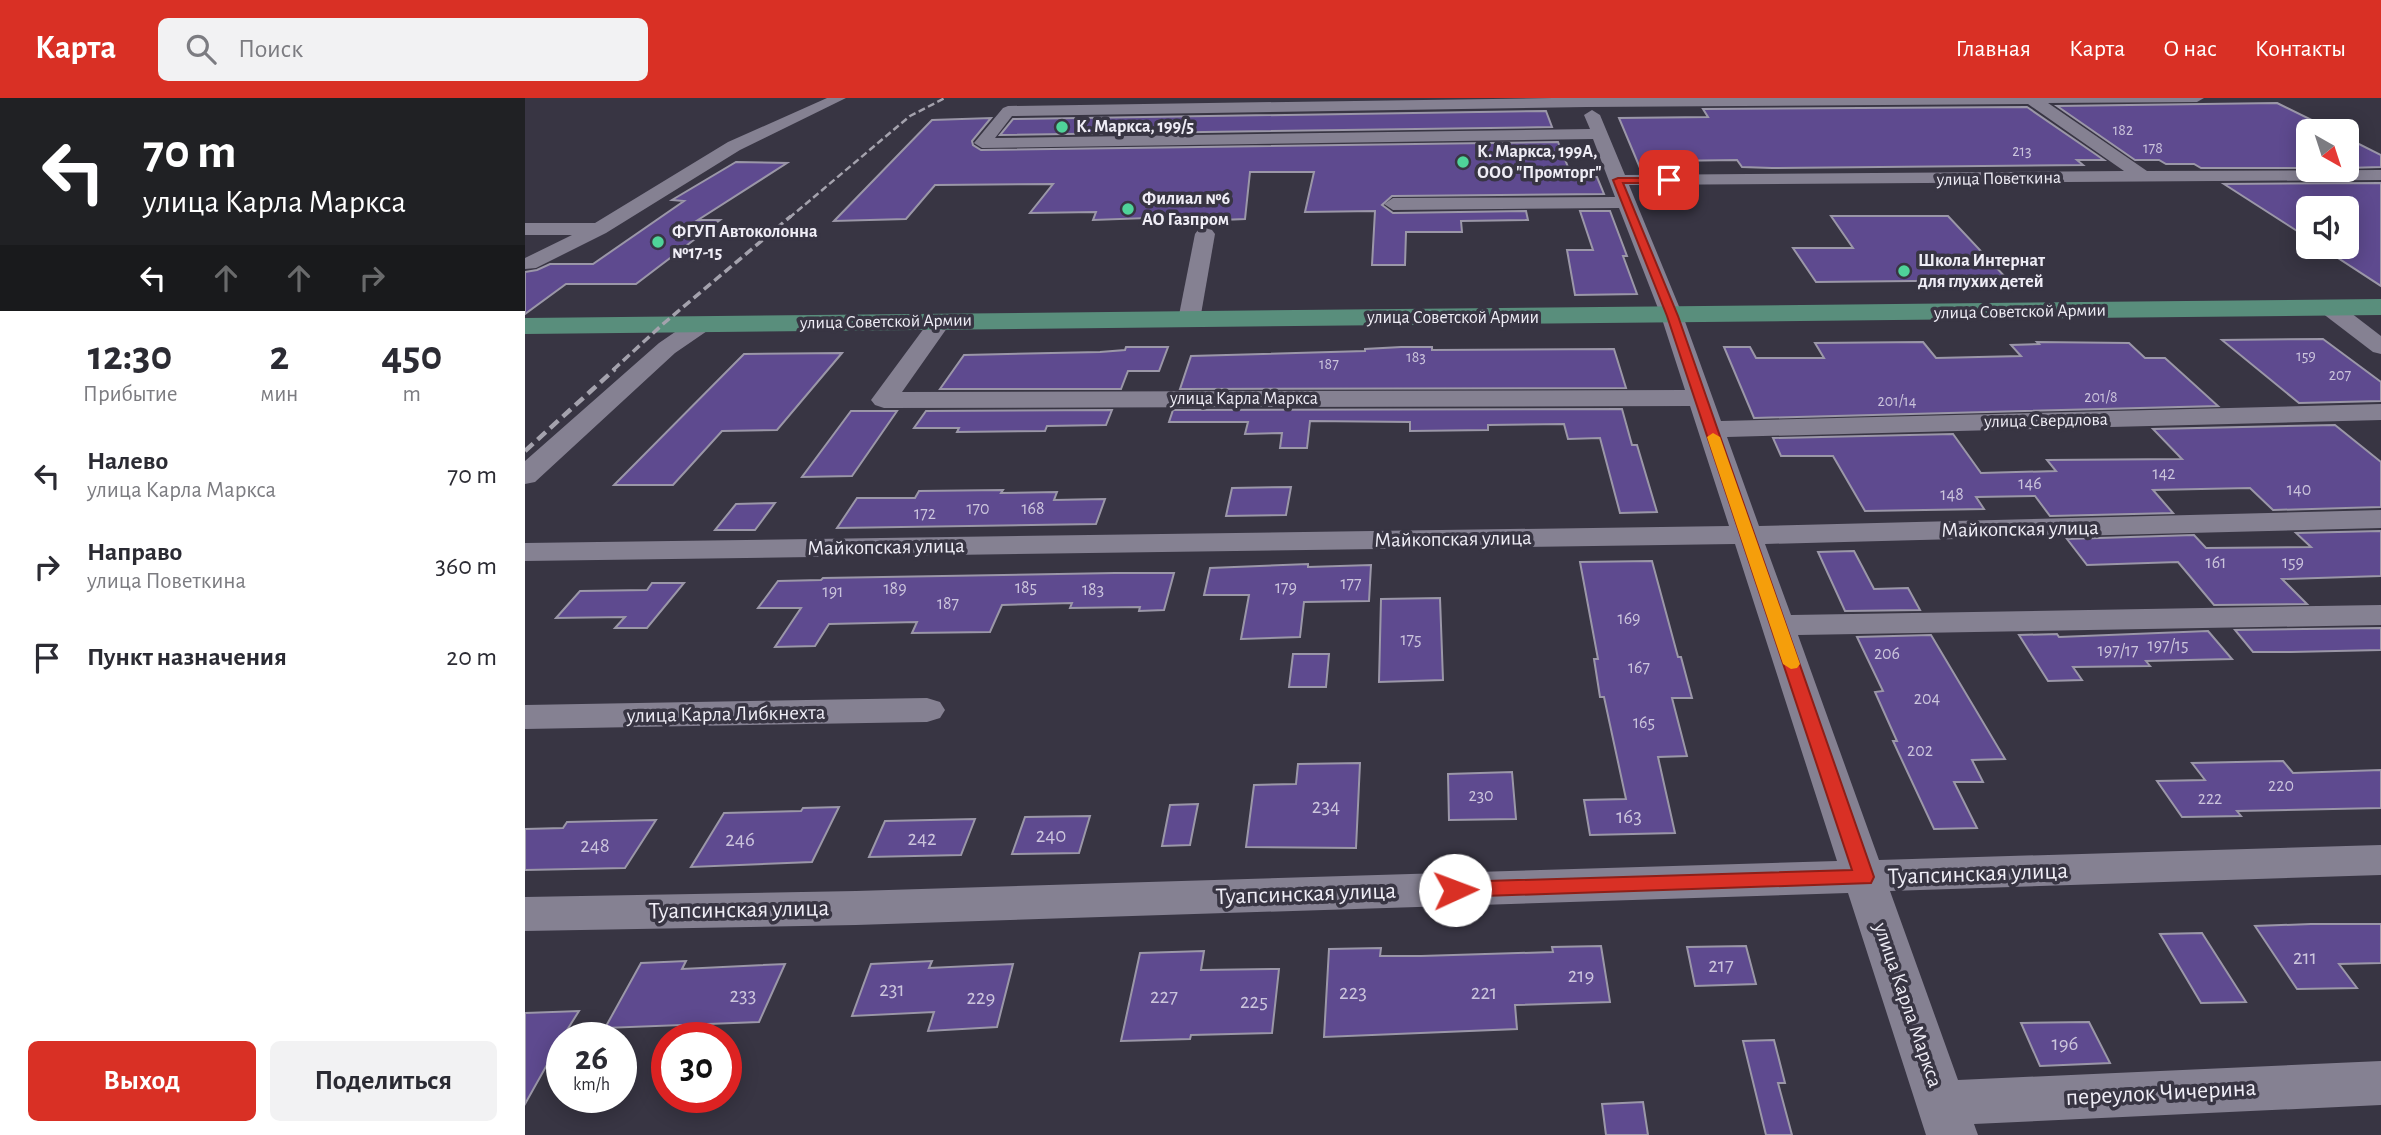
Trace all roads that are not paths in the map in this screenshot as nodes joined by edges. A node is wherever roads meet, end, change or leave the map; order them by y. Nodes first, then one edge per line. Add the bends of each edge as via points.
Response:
1 (839, 98) edge
2 (2197, 98) edge
3 (2031, 99) edge
4 (1586, 100) edge
5 (1254, 102) edge
6 (1599, 134) junction
7 (2381, 175) edge
8 (2142, 177) junction
9 (1618, 180) junction
10 (1626, 202) junction
11 (1393, 204) dead end
12 (525, 229) edge
13 (599, 229) junction
14 (1205, 234) dead end
15 (529, 264) dead end
16 (2381, 307) edge
17 (2330, 308) junction
18 (1672, 316) junction
19 (1189, 320) junction
20 (941, 321) junction
21 (702, 324) junction
22 (525, 326) edge
23 (2381, 347) edge
24 (2381, 412) edge
25 (1705, 414) junction
26 (525, 476) edge
27 (2381, 519) edge
28 (1747, 536) junction
29 (525, 552) edge
30 (2381, 615) edge
31 (1778, 625) junction
32 (927, 710) dead end
33 (525, 717) edge
34 (2381, 860) edge
35 (1864, 877) junction
36 (525, 914) edge
37 (2381, 1083) edge
38 (1947, 1119) edge

1 - 13 street via 734,146
2 - 3 street
3 - 4 street
3 - 8 street
4 - 5 street
4 - 6 street, улица Карла Маркса
5 - 6 street via 1009,111 982,143
6 - 9 street, улица Карла Маркса
7 - 8 street, улица Поветкина
8 - 9 street, улица Поветкина
9 - 10 street, улица Карла Маркса
10 - 11 street
10 - 18 street, улица Карла Маркса
12 - 13 street
13 - 15 street
14 - 19 street
16 - 17 main road, улица Советской Армии
17 - 18 main road, улица Советской Армии
17 - 23 street
18 - 19 main road, улица Советской Армии
18 - 25 street, улица Карла Маркса
19 - 20 main road, улица Советской Армии
20 - 21 main road, улица Советской Армии
20 - 25 street, улица Карла Маркса via 884,400
21 - 22 main road, улица Советской Армии
21 - 26 street via 667,348
24 - 25 street, улица Свердлова
25 - 28 street, улица Карла Маркса
27 - 28 street, Майкопская улица
28 - 29 street, Майкопская улица
28 - 31 street, улица Карла Маркса
30 - 31 street
31 - 35 street, улица Карла Маркса
32 - 33 street, улица Карла Либкнехта
34 - 35 street, Туапсинская улица
35 - 36 street, Туапсинская улица
35 - 38 street, улица Карла Маркса
37 - 38 street, переулок Чичерина

